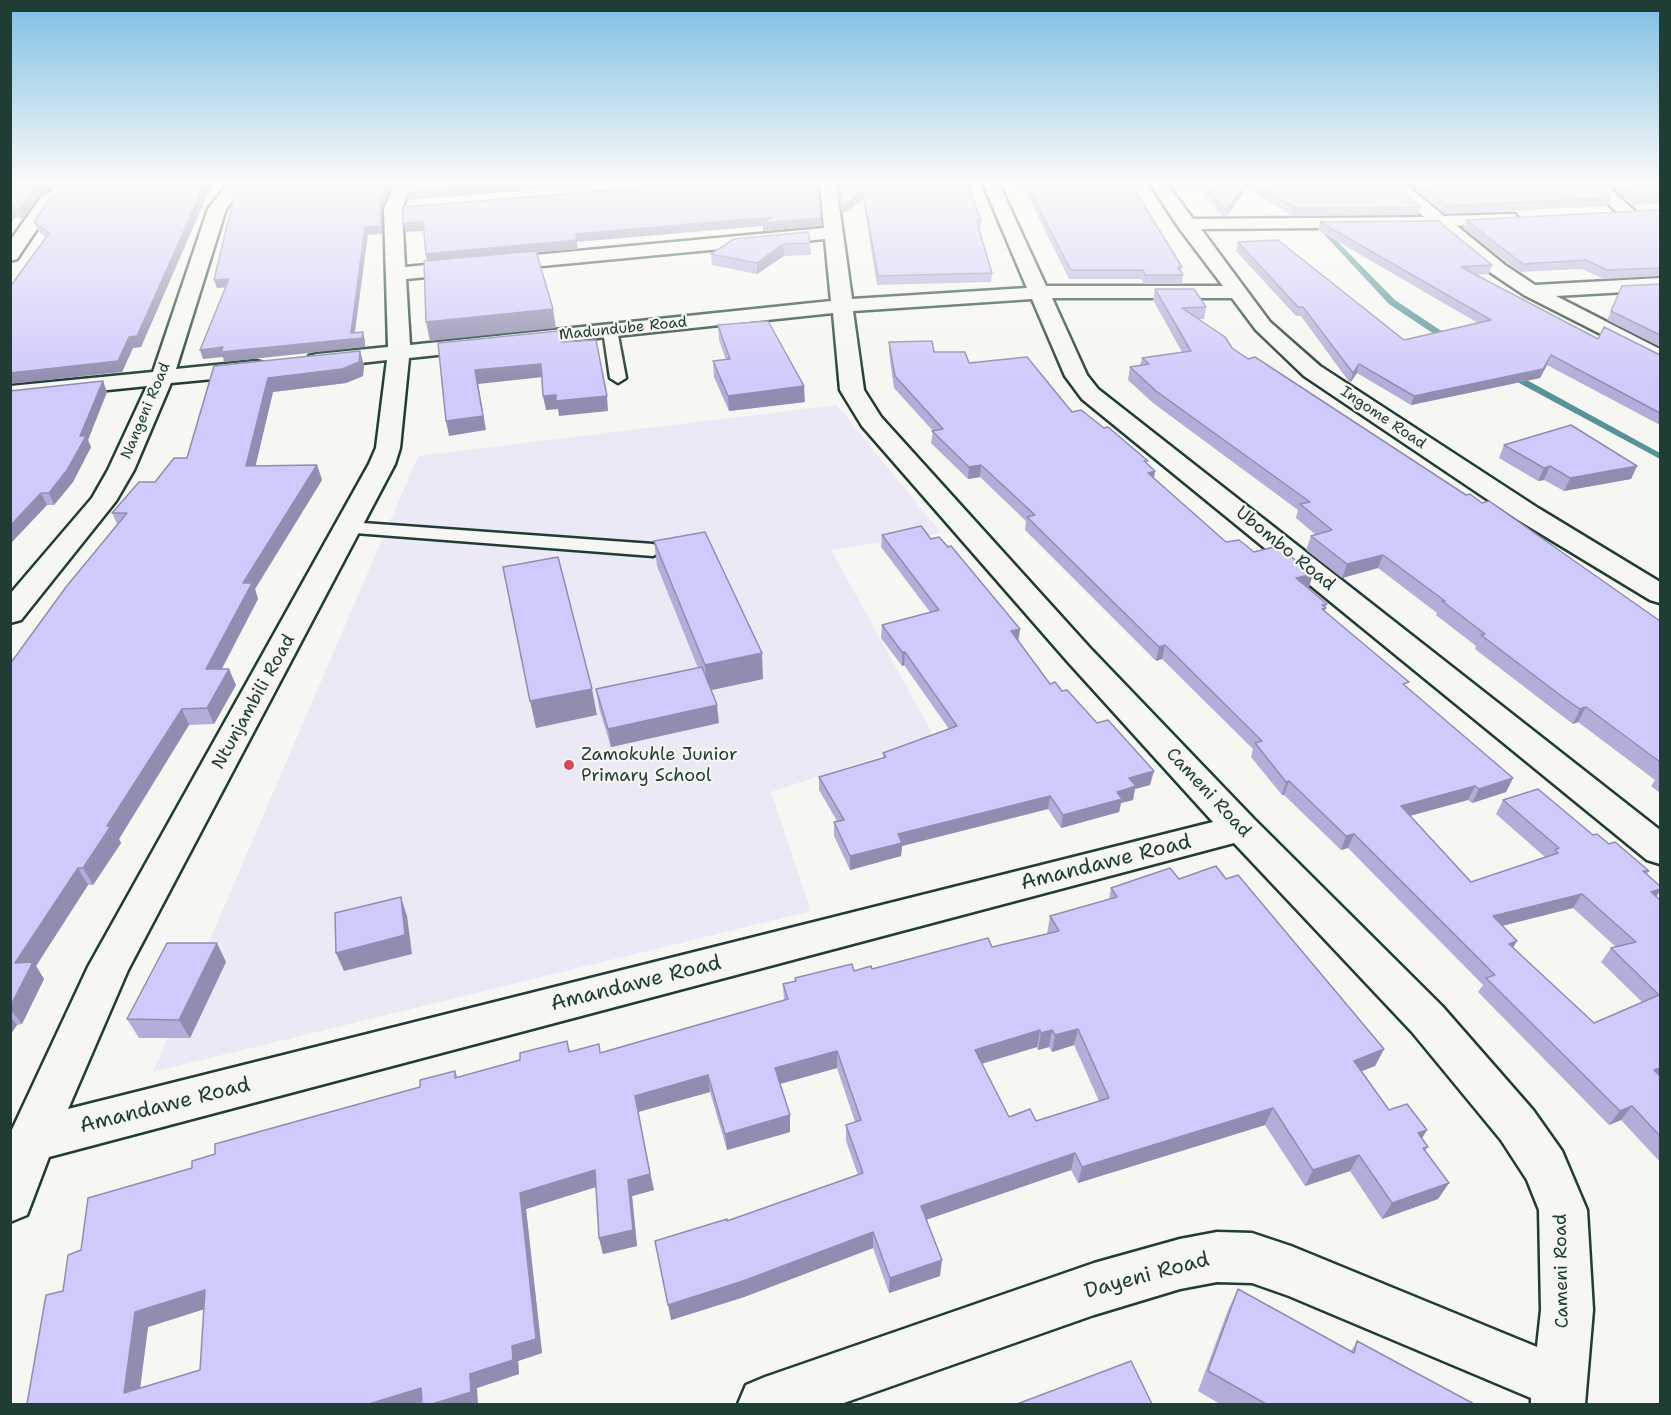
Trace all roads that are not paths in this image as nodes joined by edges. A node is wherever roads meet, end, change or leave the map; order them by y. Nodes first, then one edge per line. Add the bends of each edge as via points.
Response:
1 (204, 250) edge
2 (399, 250) edge
3 (647, 250) edge
4 (835, 250) edge
5 (1021, 250) edge
6 (1205, 250) edge
7 (1474, 250) edge
8 (397, 273) junction
9 (1660, 284) edge
10 (1531, 291) junction
11 (1238, 292) junction
12 (1040, 293) junction
13 (842, 306) junction
14 (610, 330) junction
15 (399, 352) junction
16 (1660, 357) edge
17 (162, 378) junction
18 (618, 378) dead end
19 (10, 393) edge
20 (349, 528) junction
21 (653, 550) dead end
22 (1660, 594) edge
23 (10, 614) edge
24 (1241, 828) junction
25 (1660, 850) edge
26 (31, 1140) junction
27 (10, 1199) edge
28 (1558, 1394) edge
29 (765, 1404) edge

1 - 17 street, Nangeni Road
2 - 8 street, Ntunjambili Road
3 - 8 street
4 - 13 street, Cameni Road
5 - 12 street, Ubombo Road
6 - 11 street, Ingome Road
7 - 10 street
8 - 15 street, Ntunjambili Road
9 - 10 street
10 - 16 street
11 - 12 street, Madundube Road
11 - 22 street, Ingome Road via 1263,326 1312,371 1528,514
12 - 13 street, Madundube Road
12 - 25 street, Ubombo Road via 1076,376 1090,394
13 - 14 street, Madundube Road
13 - 24 street, Cameni Road via 852,390 871,421 1079,656
14 - 15 street, Madundube Road
14 - 18 lane
15 - 17 street, Madundube Road
15 - 20 street, Ntunjambili Road via 388,448
17 - 19 street, Madundube Road
17 - 23 street, Nangeni Road via 122,470 103,501
20 - 21 lane
20 - 26 street, Ntunjambili Road via 109,967
24 - 26 street, Amandawe Road
24 - 28 street, Cameni Road via 1427,1019 1516,1125 1545,1167 1563,1210 1567,1310
26 - 27 street, Ntunjambili Road
28 - 29 street, Dayeni Road via 1291,1271 1252,1258 1218,1257 1180,1263 1094,1289

